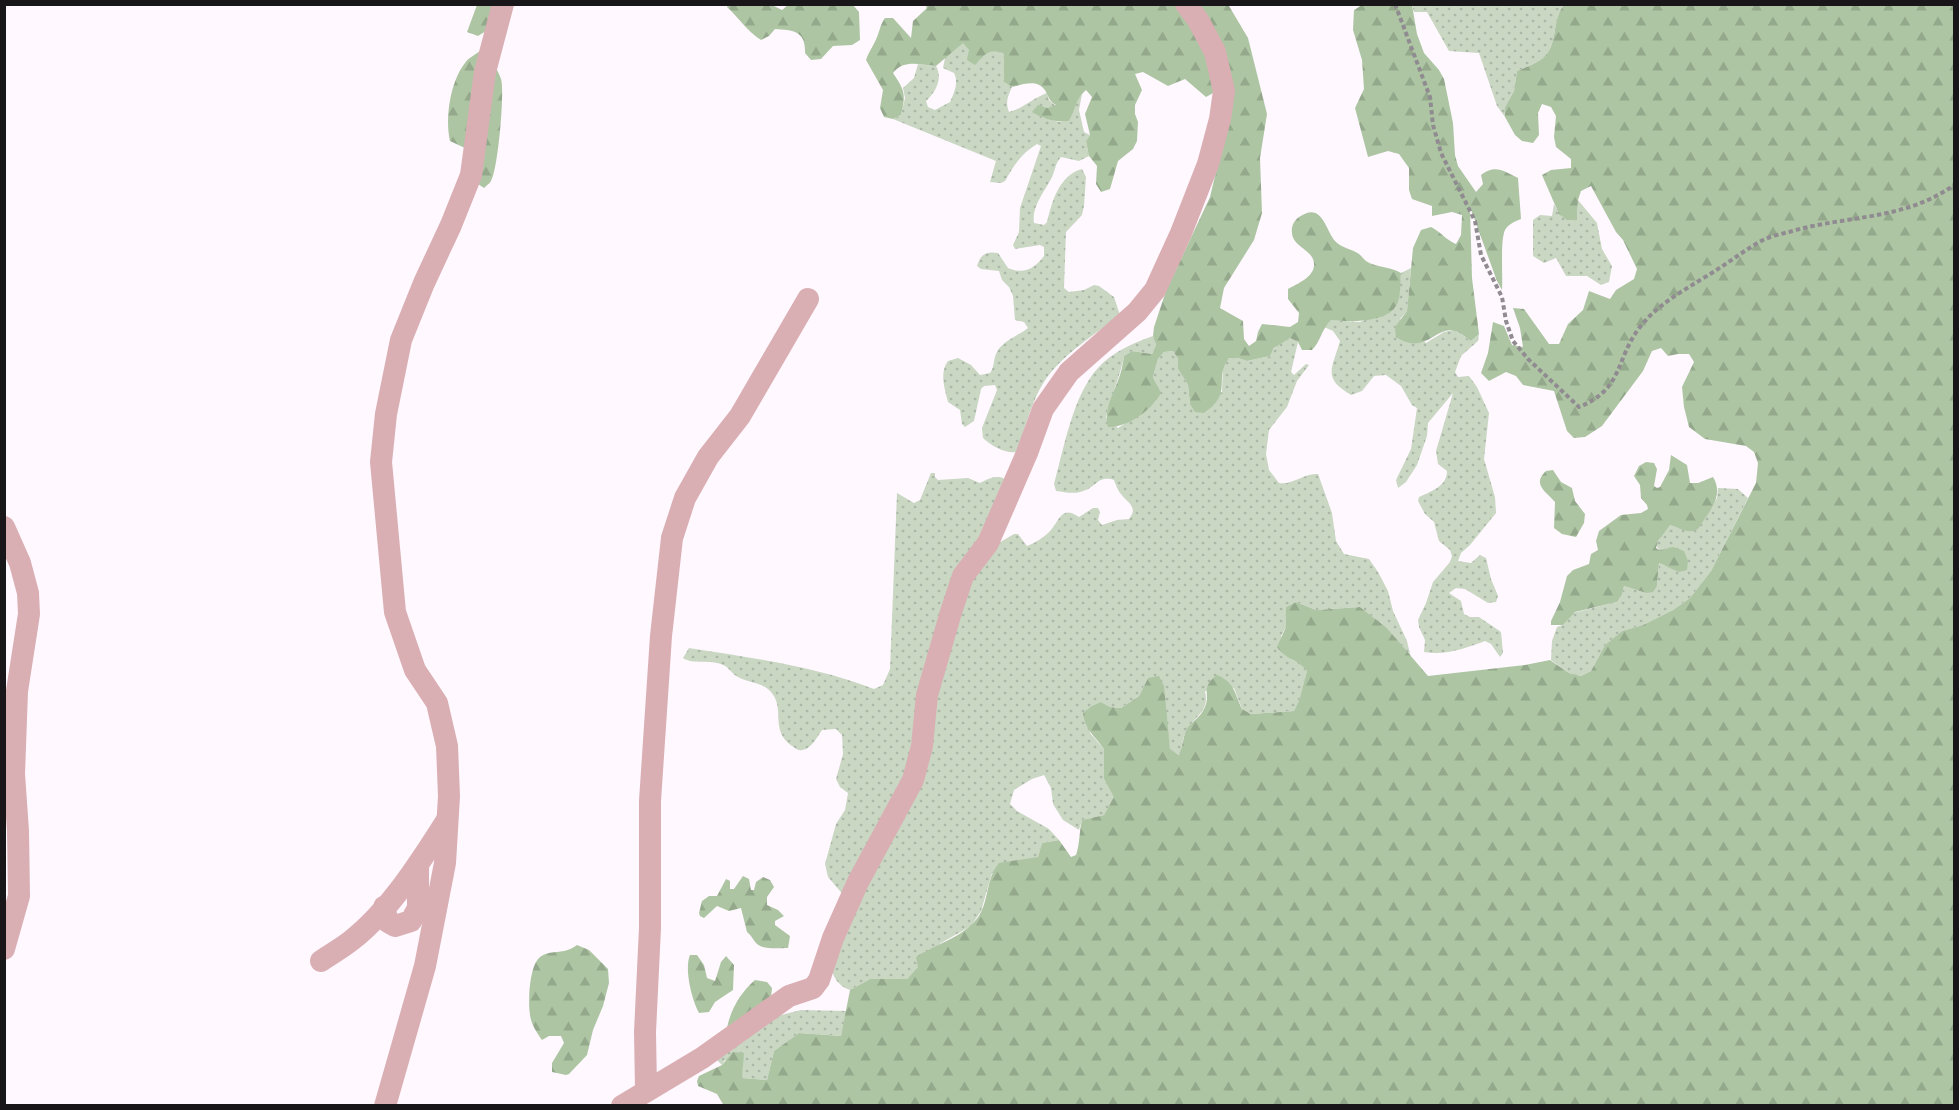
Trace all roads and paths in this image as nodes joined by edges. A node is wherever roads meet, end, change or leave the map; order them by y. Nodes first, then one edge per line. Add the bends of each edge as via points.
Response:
1 (503, 4) edge
2 (1186, 4) edge
3 (1395, 4) edge
4 (1954, 185) edge
5 (808, 299) dead end
6 (4, 527) edge
7 (20, 672) junction
8 (4, 700) edge
9 (447, 818) junction
10 (4, 949) edge
11 (321, 961) dead end
12 (646, 1089) junction
13 (385, 1106) edge
14 (622, 1106) edge

1 - 9 street via 486,72 471,175 401,340 381,462 395,612 415,670 437,703 447,746
2 - 12 street via 1215,52 1224,91 1208,164 1155,290 1137,312 1069,372 1044,408 988,543 963,576 927,695 922,746 913,780 858,882 819,980 813,988 789,996 702,1058
3 - 4 path via 1430,97 1441,153 1474,221 1481,255 1502,297 1513,340 1579,407 1593,402 1614,381 1640,326 1660,307 1765,239 1915,206
5 - 12 street via 740,416 708,457 685,498 672,538 650,801
6 - 7 street via 28,593 29,614
7 - 8 street
7 - 10 street via 14,774 19,896
9 - 11 street via 418,865 418,908 411,921 395,926 388,922 384,907 352,940
9 - 13 street via 445,862 425,966
12 - 14 street

